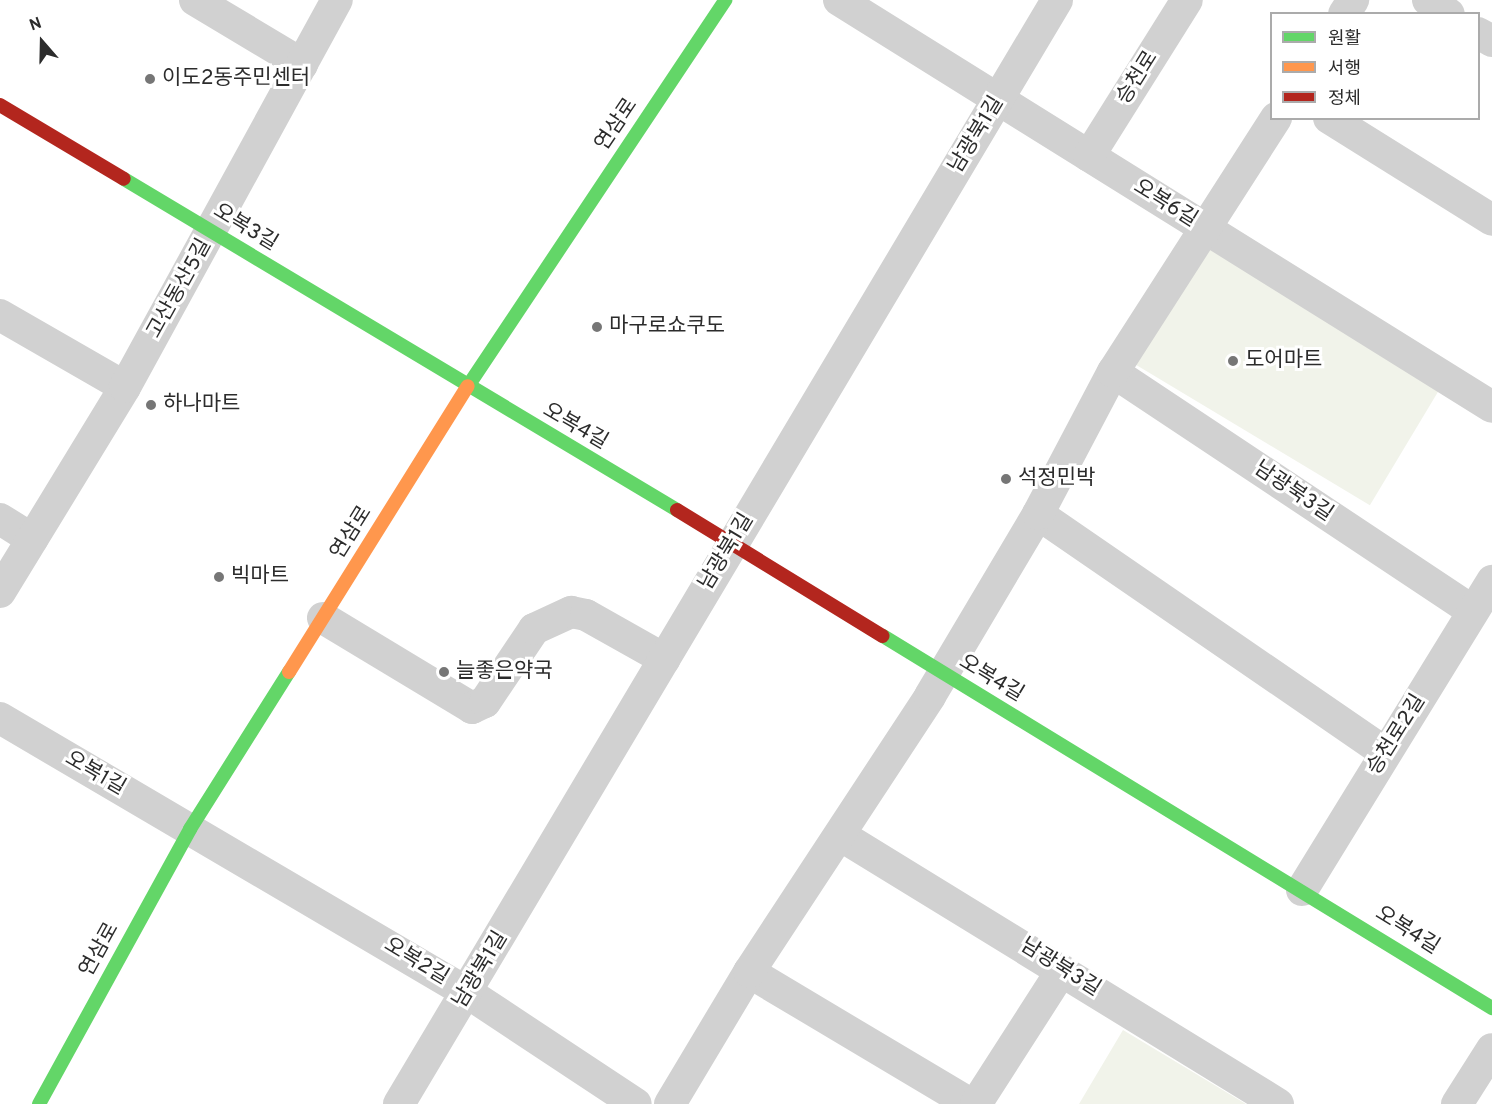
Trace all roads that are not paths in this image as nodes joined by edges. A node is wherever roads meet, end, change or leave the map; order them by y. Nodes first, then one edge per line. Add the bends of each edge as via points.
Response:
1 (195, 0) edge
2 (337, 0) edge
3 (725, 0) edge
4 (838, 0) edge
5 (1057, 0) edge
6 (1187, 0) edge
7 (1428, 0) edge
8 (1446, 12) edge
9 (302, 64) junction
10 (998, 99) junction
11 (0, 105) edge
12 (1275, 120) edge
13 (1332, 120) edge
14 (1089, 156) junction
15 (1492, 220) edge
16 (1205, 229) junction
17 (212, 232) junction
18 (0, 315) edge
19 (1113, 372) junction
20 (125, 387) junction
21 (467, 388) junction
22 (1492, 407) edge
23 (1038, 514) junction
24 (0, 519) edge
25 (32, 539) junction
26 (732, 543) junction
27 (1492, 581) edge
28 (0, 591) edge
29 (1473, 611) junction
30 (323, 618) junction
31 (664, 659) junction
32 (943, 674) junction
33 (0, 718) edge
34 (1386, 753) junction
35 (190, 829) junction
36 (840, 835) junction
37 (1302, 890) junction
38 (1062, 970) junction
39 (748, 972) junction
40 (468, 993) junction
41 (1492, 1008) edge
42 (1492, 1049) edge
43 (39, 1104) edge
44 (399, 1104) edge
45 (636, 1104) edge
46 (670, 1104) edge
47 (970, 1104) edge
48 (976, 1104) edge
49 (1278, 1104) edge
50 (1457, 1104) edge

1 - 9 street
2 - 9 street, 고산동산5길
3 - 21 street, 연삼로
4 - 10 street, 오복6길
5 - 10 street, 남광북1길
6 - 14 street, 승천로
7 - 8 street
9 - 17 street, 고산동산5길
10 - 14 street, 오복6길
10 - 26 street, 남광북1길
11 - 17 street, 오복3길
12 - 16 street
13 - 15 street
14 - 16 street, 오복6길
16 - 19 street
16 - 22 street, 오복6길
17 - 20 street, 고산동산5길
17 - 21 street, 오복3길
18 - 20 street
19 - 23 street
19 - 29 street, 남광북3길
20 - 25 street, 고산동산5길
21 - 26 street, 오복4길
21 - 30 street, 연삼로
23 - 32 street
23 - 34 street
24 - 25 street
25 - 28 street, 고산동산5길
26 - 31 street, 남광북1길
26 - 32 street, 오복4길
27 - 29 street, 승천로2길
29 - 34 street, 승천로2길
30 - 31 street via 471,708 485,702 534,629 571,612 586,615
30 - 35 street, 연삼로
31 - 40 street, 남광북1길
32 - 36 street
32 - 37 street, 오복4길
33 - 35 street, 오복1길
34 - 37 street, 승천로2길
35 - 40 street, 오복2길
35 - 43 street, 연삼로
36 - 38 street, 남광북3길
36 - 39 street
37 - 41 street, 오복4길
38 - 48 street
38 - 49 street, 남광북3길
39 - 46 street
39 - 47 street
40 - 44 street, 남광북1길
40 - 45 street, 오복2길
42 - 50 street

